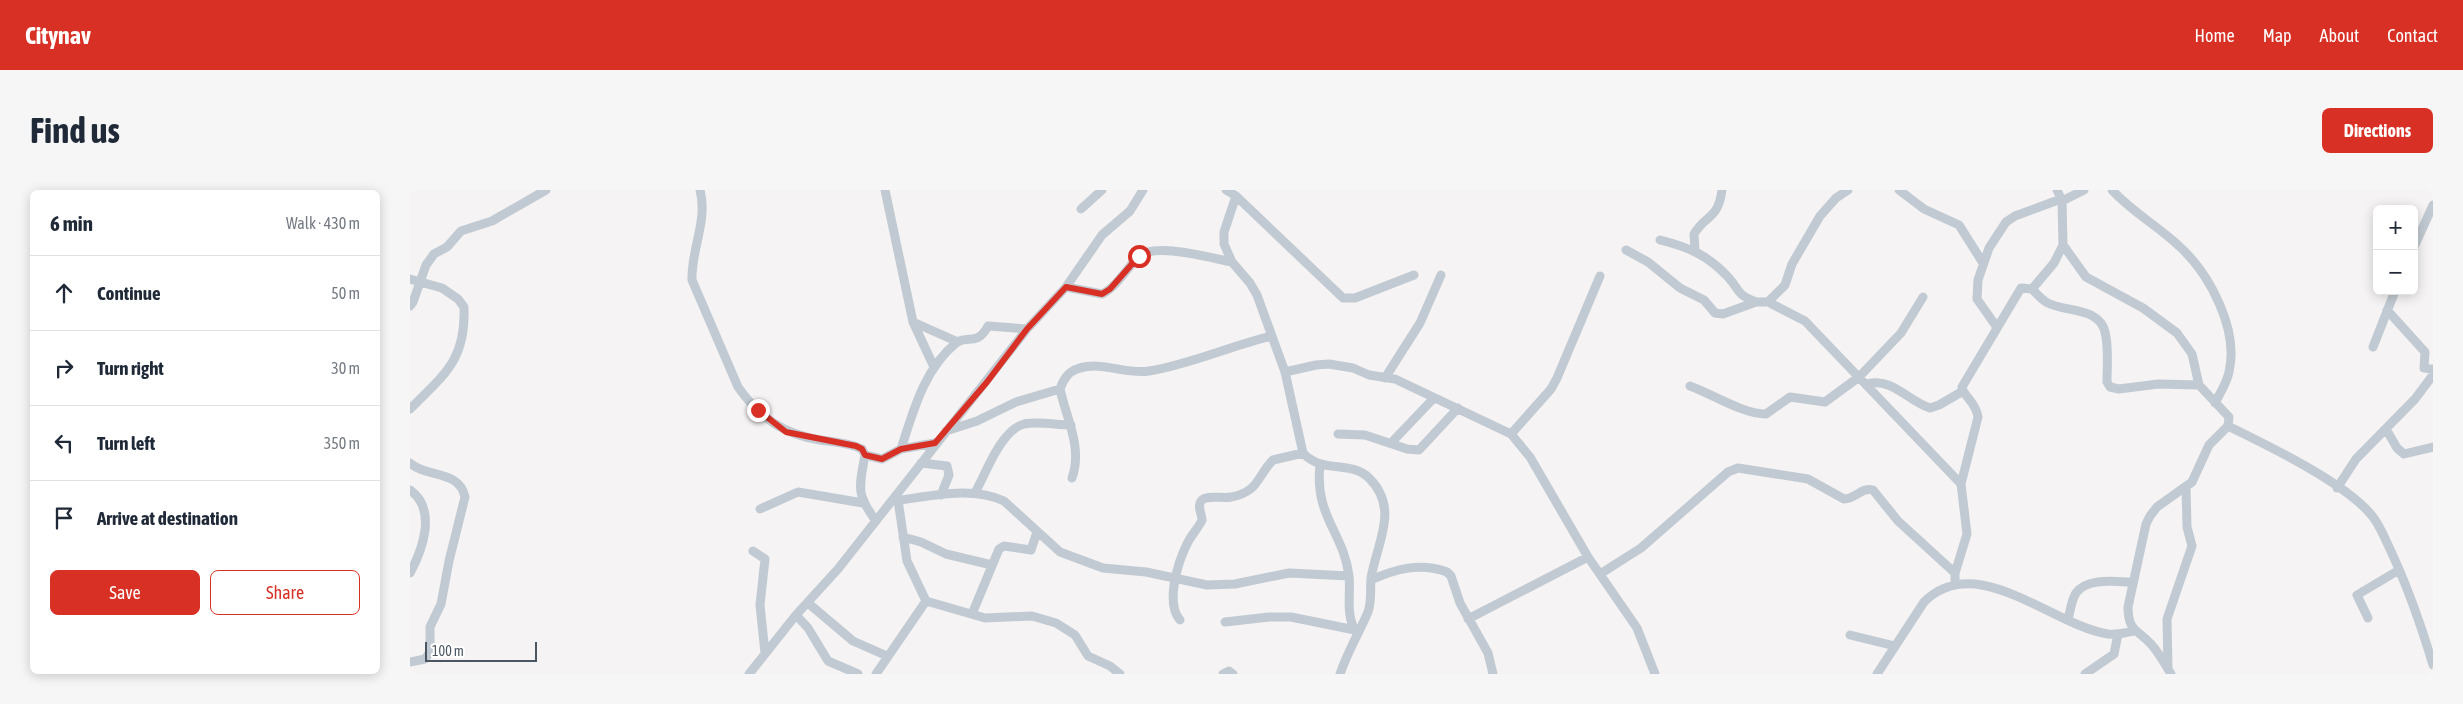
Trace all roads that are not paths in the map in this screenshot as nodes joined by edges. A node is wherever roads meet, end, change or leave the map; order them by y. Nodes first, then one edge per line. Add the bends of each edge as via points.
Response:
1 (546, 190) edge
2 (700, 190) edge
3 (885, 190) edge
4 (1102, 190) edge
5 (1143, 190) edge
6 (1226, 190) edge
7 (1722, 190) edge
8 (1848, 190) edge
9 (1899, 190) edge
10 (2057, 190) edge
11 (2084, 190) edge
12 (2112, 190) edge
13 (1236, 196) junction
14 (2062, 200) junction
15 (2433, 206) edge
16 (1081, 209) dead end
17 (2418, 238) edge
18 (1660, 240) dead end
19 (2063, 245) junction
20 (1626, 250) dead end
21 (1695, 250) junction
22 (1232, 262) junction
23 (1983, 264) junction
24 (1414, 275) dead end
25 (1441, 275) dead end
26 (1600, 276) dead end
27 (414, 280) edge
28 (1066, 287) junction
29 (2032, 289) junction
30 (2393, 295) edge
31 (1923, 296) dead end
32 (1756, 302) junction
33 (1768, 302) junction
34 (410, 306) edge
35 (2387, 310) junction
36 (912, 322) junction
37 (1996, 326) junction
38 (1027, 329) junction
39 (1270, 336) junction
40 (958, 342) junction
41 (2374, 347) dead end
42 (934, 367) junction
43 (2433, 369) edge
44 (1285, 372) junction
45 (2433, 375) edge
46 (1859, 377) junction
47 (1386, 378) junction
48 (1867, 384) junction
49 (2199, 384) junction
50 (1690, 386) dead end
51 (1060, 388) junction
52 (1962, 391) junction
53 (1434, 398) junction
54 (2215, 403) junction
55 (1458, 408) junction
56 (410, 409) edge
57 (1071, 425) junction
58 (2228, 426) junction
59 (2386, 429) junction
60 (945, 431) junction
61 (1338, 434) dead end
62 (1510, 434) junction
63 (935, 443) junction
64 (1391, 443) junction
65 (2433, 447) edge
66 (901, 449) junction
67 (1303, 453) junction
68 (865, 455) junction
69 (410, 462) edge
70 (921, 463) junction
71 (1320, 465) junction
72 (1072, 478) dead end
73 (1962, 484) junction
74 (2186, 487) junction
75 (2337, 488) junction
76 (410, 490) edge
77 (975, 493) junction
78 (941, 495) junction
79 (895, 501) junction
80 (863, 503) junction
81 (760, 509) dead end
82 (876, 522) junction
83 (1037, 532) junction
84 (903, 538) junction
85 (753, 551) dead end
86 (1588, 557) junction
87 (992, 565) junction
88 (2399, 570) junction
89 (1955, 572) junction
90 (410, 573) edge
91 (1600, 574) junction
92 (1349, 576) junction
93 (1174, 580) junction
94 (1371, 580) junction
95 (2133, 582) junction
96 (1955, 583) junction
97 (926, 601) junction
98 (808, 602) junction
99 (972, 614) junction
100 (796, 615) junction
101 (2368, 618) dead end
102 (1468, 619) junction
103 (1180, 620) dead end
104 (2068, 620) junction
105 (1225, 622) dead end
106 (1356, 631) junction
107 (2134, 631) junction
108 (2118, 634) junction
109 (1850, 635) dead end
110 (1895, 646) junction
111 (765, 653) junction
112 (887, 656) junction
113 (410, 662) edge
114 (2433, 665) edge
115 (2169, 672) edge
116 (1490, 673) edge
117 (749, 674) edge
118 (858, 674) edge
119 (876, 674) edge
120 (1120, 674) edge
121 (1223, 674) edge
122 (1233, 674) edge
123 (1340, 674) edge
124 (1655, 674) edge
125 (1877, 674) edge
126 (2085, 674) edge

1 - 27 street via 492,221 461,231 447,248 429,258
2 - 68 street via 703,205 692,280 738,387 758,410 786,432 856,446
3 - 36 street
4 - 16 street
5 - 28 street via 1130,211 1102,235
6 - 13 street
7 - 21 street via 1714,215 1694,234
8 - 33 street via 1820,216 1792,264 1785,285
9 - 23 street via 1924,209 1959,225
10 - 14 street
11 - 14 street
12 - 54 street via 2125,204 2181,247 2196,265 2226,319 2231,341 2230,370
13 - 22 street via 1224,232 1224,244
13 - 24 street via 1343,298 1355,298
14 - 19 street
14 - 23 street via 2006,222
15 - 17 street
18 - 21 street
19 - 29 street via 2054,263
19 - 49 street via 2086,277 2142,308 2177,333 2192,354
20 - 32 street via 1648,262 1680,288 1704,300 1715,313 1723,314
21 - 32 street via 1728,277 1743,298
22 - 28 street via 1150,250 1139,256 1102,294
22 - 39 street via 1258,295
23 - 37 street via 1977,299
25 - 47 street via 1420,323
26 - 62 street via 1551,389
27 - 34 street
27 - 56 street via 442,288 458,298 464,307 465,321 454,362
28 - 38 street
29 - 37 street via 2020,288
29 - 49 street via 2046,302 2086,313 2101,322 2106,332 2107,382 2110,387
30 - 35 street
31 - 46 street via 1901,333
32 - 33 street
33 - 46 street via 1805,321
35 - 41 street
35 - 43 street via 2425,352 2424,368
36 - 40 street
36 - 42 street
37 - 52 street
38 - 40 street via 988,326 976,340
38 - 60 street
39 - 44 street
39 - 51 street via 1150,371 1136,372 1095,365 1076,369
40 - 42 street
42 - 66 street
44 - 47 street via 1329,364
44 - 67 street
45 - 59 street
46 - 48 street
46 - 50 street via 1825,402 1790,397 1766,414 1735,406
47 - 53 street via 1395,379
48 - 52 street via 1891,386 1930,408
48 - 73 street
49 - 54 street
51 - 57 street
51 - 60 street
52 - 73 street via 1973,401 1978,417
53 - 55 street
53 - 64 street
54 - 58 street via 2228,418
55 - 62 street
55 - 64 street via 1420,450
57 - 72 street via 1076,458
57 - 77 street via 1032,423 1018,426 1006,437
58 - 74 street via 2210,445 2192,482
58 - 75 street via 2264,443
59 - 65 street via 2404,454
59 - 75 street via 2356,459
60 - 63 street
61 - 64 street via 1365,435
62 - 86 street via 1530,457
63 - 66 street
63 - 70 street
66 - 68 street via 882,459
67 - 71 street
67 - 93 street via 1273,460 1262,478 1246,492 1201,500 1202,520 1187,542
68 - 80 street via 861,482
69 - 113 street via 417,469 453,479 465,497 441,604 430,627 430,652 425,659
70 - 78 street via 947,466 949,475
70 - 79 street
71 - 92 street via 1320,497 1346,560
71 - 94 street via 1360,472 1369,478 1382,498 1386,519
73 - 89 street via 1967,534
74 - 95 street via 2157,506 2150,516
74 - 115 street via 2187,527 2192,546 2166,619
75 - 88 street via 2372,515
76 - 90 street via 423,504 425,522 421,548
77 - 78 street
77 - 83 street via 1004,501
78 - 79 street
79 - 82 street
79 - 84 street
80 - 81 street via 798,492
80 - 82 street
82 - 98 street
83 - 87 street via 1031,550 1002,546
83 - 93 street via 1071,558 1103,568 1146,572
84 - 87 street via 921,542 946,554
84 - 97 street via 908,561
85 - 111 street via 765,559 760,605
86 - 91 street
86 - 102 street
87 - 99 street
88 - 101 street via 2357,595
88 - 114 street
89 - 91 street via 1898,521 1873,490 1865,489 1844,499 1808,479 1738,468 1728,472 1641,548
89 - 96 street
91 - 124 street via 1638,628
92 - 93 street via 1289,573 1222,585
92 - 106 street via 1348,605
93 - 103 street via 1174,610
94 - 102 street via 1407,567 1447,572
94 - 106 street via 1368,610
95 - 104 street via 2095,583 2081,589 2076,593
95 - 107 street via 2128,619
96 - 104 street via 1979,584 2004,591
96 - 110 street via 1932,594 1924,602
97 - 99 street
97 - 112 street
98 - 100 street
98 - 112 street via 853,641
99 - 120 street via 998,618 1032,616 1056,622 1075,635 1088,656
100 - 111 street
100 - 118 street via 828,660
102 - 116 street via 1488,653
104 - 108 street via 2093,630
105 - 106 street via 1291,617
106 - 123 street
107 - 108 street
107 - 115 street via 2151,644
108 - 126 street via 2114,654
109 - 110 street
110 - 125 street
111 - 117 street
112 - 119 street
121 - 122 street via 1229,671

